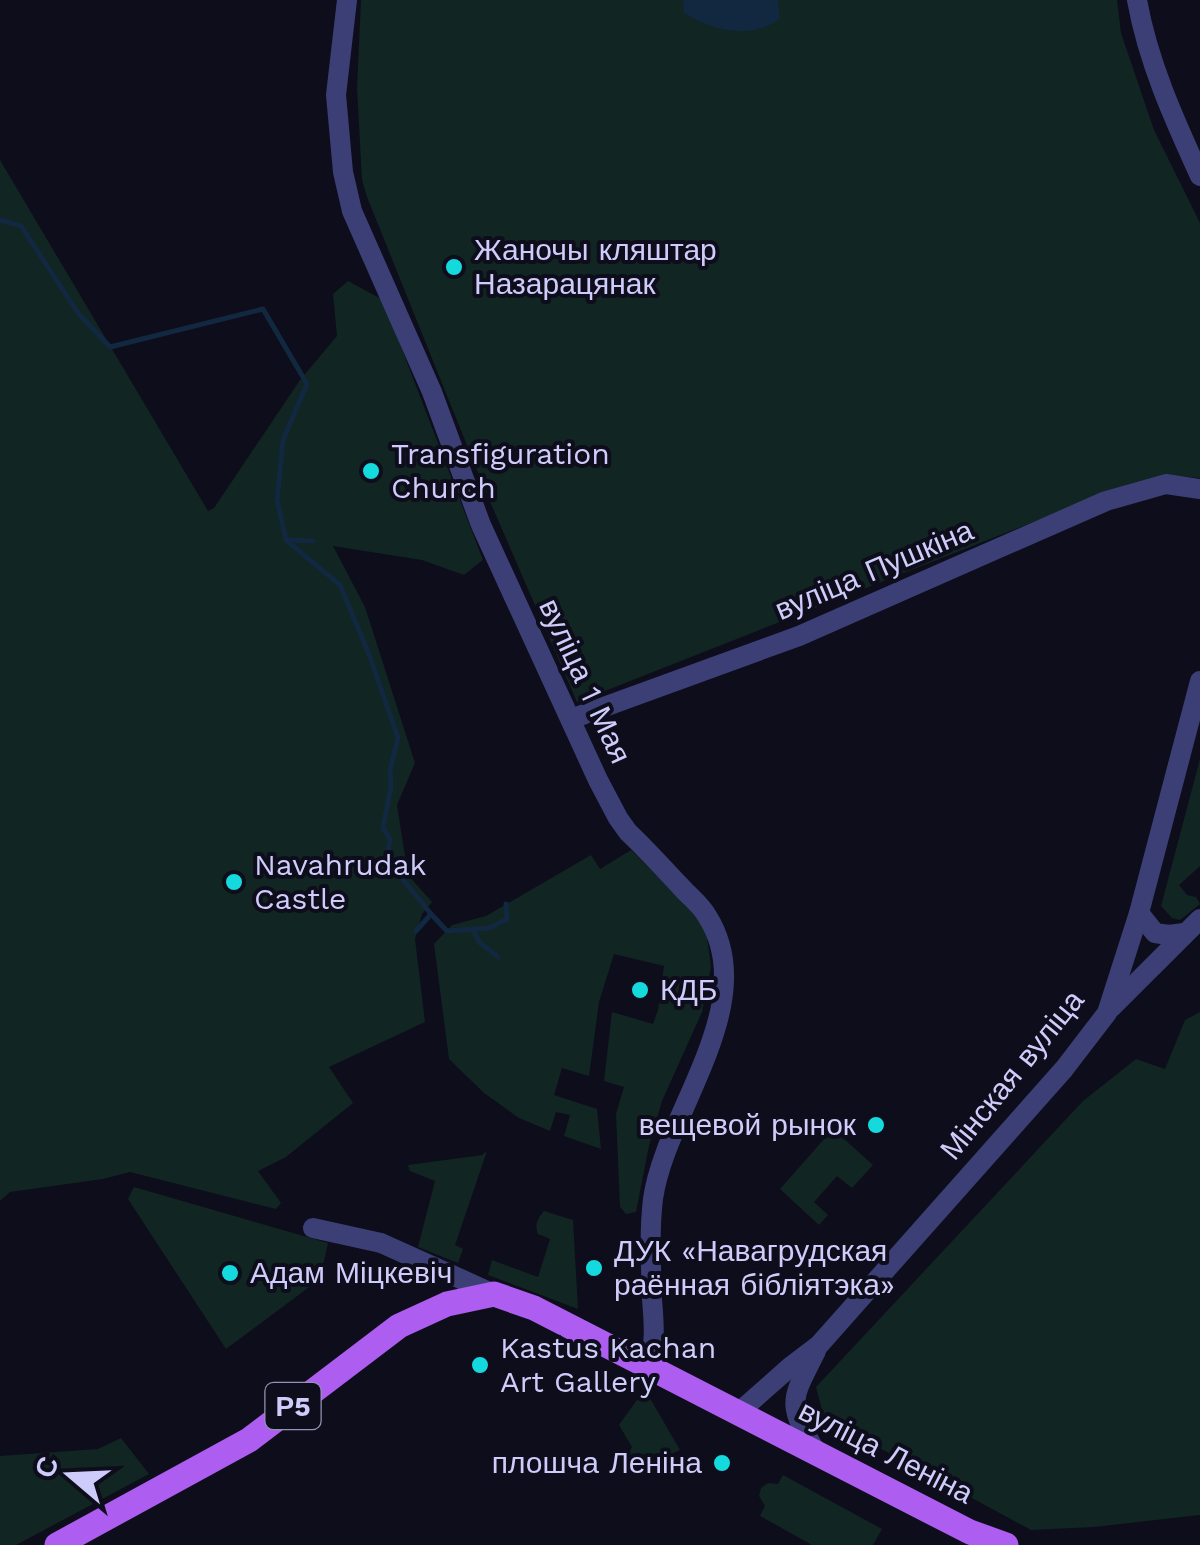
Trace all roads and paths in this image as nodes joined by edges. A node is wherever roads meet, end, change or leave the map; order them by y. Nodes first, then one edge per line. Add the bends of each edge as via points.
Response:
1 (347, 0) edge
2 (1137, 0) edge
3 (1200, 176) edge
4 (1200, 490) edge
5 (1200, 681) edge
6 (571, 719) junction
7 (1139, 913) junction
8 (1192, 926) edge
9 (1107, 1013) junction
10 (314, 1228) dead end
11 (494, 1294) junction
12 (819, 1345) junction
13 (648, 1367) junction
14 (738, 1413) junction
15 (816, 1452) junction
16 (979, 1539) edge
17 (57, 1545) edge
18 (1006, 1545) edge

1 - 6 street, вуліца 1 Мая via 336,95 352,211 509,590
2 - 3 street via 1164,98
4 - 6 street, вуліца Пушкіна via 1166,484 1106,501 800,636
5 - 7 street, Мінская вуліца
6 - 13 street, вуліца 1 Мая via 618,818 706,912 724,964 715,1030 654,1196 654,1346
7 - 8 street via 1155,933
7 - 9 street, Мінская вуліца
8 - 9 street
9 - 12 street, Мінская вуліца
10 - 11 street via 381,1243
11 - 13 main road, вуліца Леніна
11 - 17 main road, Р5 via 447,1304 399,1326 248,1440
12 - 14 street, Мінская вуліца
12 - 15 street, Мінская вуліца via 794,1409
13 - 14 main road, вуліца Леніна
14 - 15 main road, вуліца Леніна
15 - 16 main road, вуліца Леніна
16 - 18 main road, вуліца Леніна

